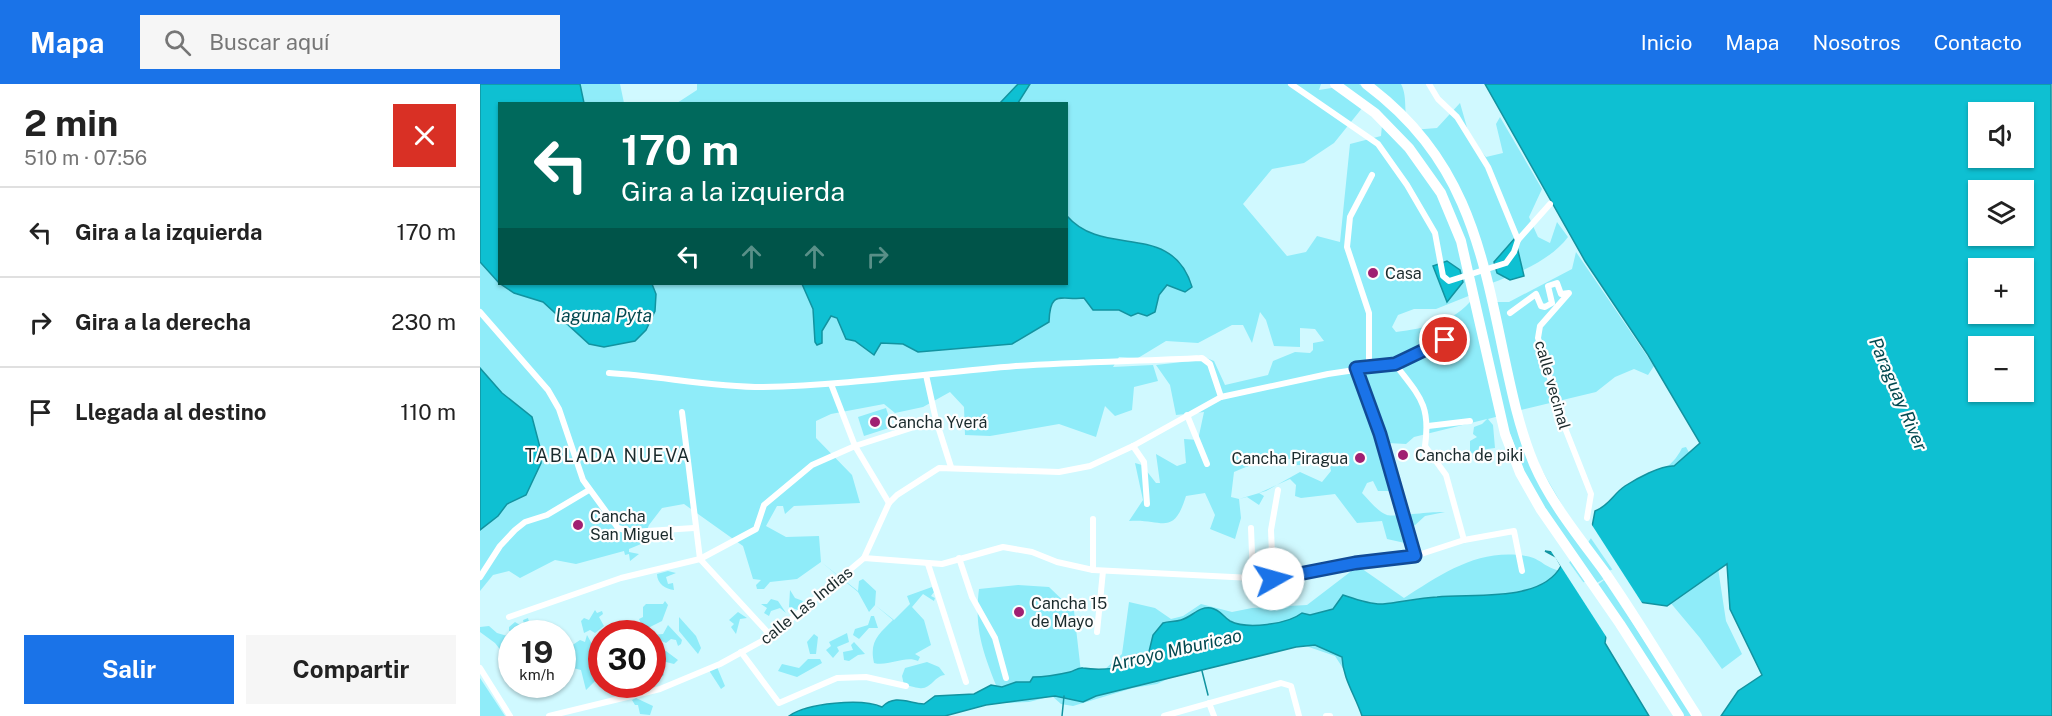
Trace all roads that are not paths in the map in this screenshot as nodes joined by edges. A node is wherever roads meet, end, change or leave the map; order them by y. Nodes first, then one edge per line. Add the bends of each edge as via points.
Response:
1 (1292, 84) edge
2 (1335, 84) edge
3 (1366, 84) edge
4 (1428, 84) edge
5 (1372, 175) dead end
6 (1550, 204) dead end
7 (1518, 240) junction
8 (480, 312) edge
9 (1510, 313) dead end
10 (1450, 339) dead end
11 (1395, 364) junction
12 (1368, 366) junction
13 (1356, 368) junction
14 (609, 373) dead end
15 (926, 375) junction
16 (831, 384) junction
17 (1221, 397) junction
18 (682, 412) dead end
19 (1187, 415) junction
20 (936, 420) junction
21 (1470, 421) dead end
22 (1428, 426) junction
23 (855, 446) junction
24 (1133, 446) junction
25 (1207, 464) dead end
26 (951, 467) junction
27 (589, 490) junction
28 (1278, 490) dead end
29 (889, 503) junction
30 (1147, 504) dead end
31 (1587, 518) dead end
32 (1094, 519) dead end
33 (694, 528) junction
34 (1251, 528) dead end
35 (1464, 540) junction
36 (1415, 556) junction
37 (864, 558) junction
38 (959, 558) junction
39 (700, 559) junction
40 (928, 564) junction
41 (1093, 570) junction
42 (1103, 571) junction
43 (1522, 571) dead end
44 (480, 577) edge
45 (1253, 579) junction
46 (1273, 579) junction
47 (509, 617) dead end
48 (1097, 632) dead end
49 (771, 636) junction
50 (741, 652) junction
51 (480, 668) edge
52 (1006, 678) dead end
53 (966, 682) dead end
54 (906, 686) dead end
55 (1209, 703) junction
56 (510, 716) edge
57 (549, 716) edge
58 (1164, 716) edge
59 (1214, 716) edge
60 (1299, 716) edge
61 (1679, 716) edge
62 (1697, 716) edge

1 - 7 street via 1378,144 1435,233 1445,279 1449,281 1506,262
2 - 61 highway via 1375,113 1409,148 1441,193 1461,241 1505,434 1520,473
3 - 62 highway via 1425,139 1456,188 1484,263 1521,429 1535,466
4 - 7 street via 1457,117 1488,167
5 - 12 street via 1350,217 1347,247 1369,313
6 - 7 street
8 - 27 street via 560,409
9 - 31 street, calle vecinal via 1536,294 1541,306 1552,303 1548,286 1557,283 1561,294 1569,293 1540,326 1538,338 1565,428 1591,495
10 - 11 street
11 - 12 street
11 - 22 street via 1423,402
12 - 13 street
13 - 17 street
13 - 36 street via 1380,434
14 - 16 street via 727,386
15 - 16 street
15 - 17 street via 1018,366 1202,358 1210,364
15 - 20 street
16 - 23 street
17 - 19 street
18 - 33 street
19 - 24 street
19 - 25 street
20 - 23 street
20 - 26 street
21 - 22 street
22 - 35 street via 1425,446 1446,475
23 - 29 street
23 - 39 street via 812,465 764,505 756,529
24 - 26 street via 1090,466 1059,472
24 - 30 street via 1144,462
26 - 29 street via 939,468
27 - 33 street via 622,531
27 - 44 street via 547,515 525,522 500,546
28 - 46 street via 1271,530
29 - 37 street
32 - 41 street
33 - 39 street
34 - 45 street
35 - 36 street, calle Las Indias
35 - 43 street, calle Las Indias via 1514,531
36 - 46 street, calle Las Indias
37 - 40 street, calle Las Indias
37 - 49 street, calle Las Indias
38 - 40 street, calle Las Indias
38 - 41 street, calle Las Indias via 1003,547
38 - 52 street via 972,597 995,638
39 - 47 street via 621,578
39 - 49 street
40 - 53 street
41 - 42 street, calle Las Indias
42 - 45 street, calle Las Indias
42 - 48 street
45 - 46 street, calle Las Indias
49 - 50 street, calle Las Indias
50 - 54 street via 779,703 837,678 866,677
50 - 57 street, calle Las Indias via 660,689
51 - 56 street
55 - 58 street
55 - 59 street
55 - 60 street via 1287,683

